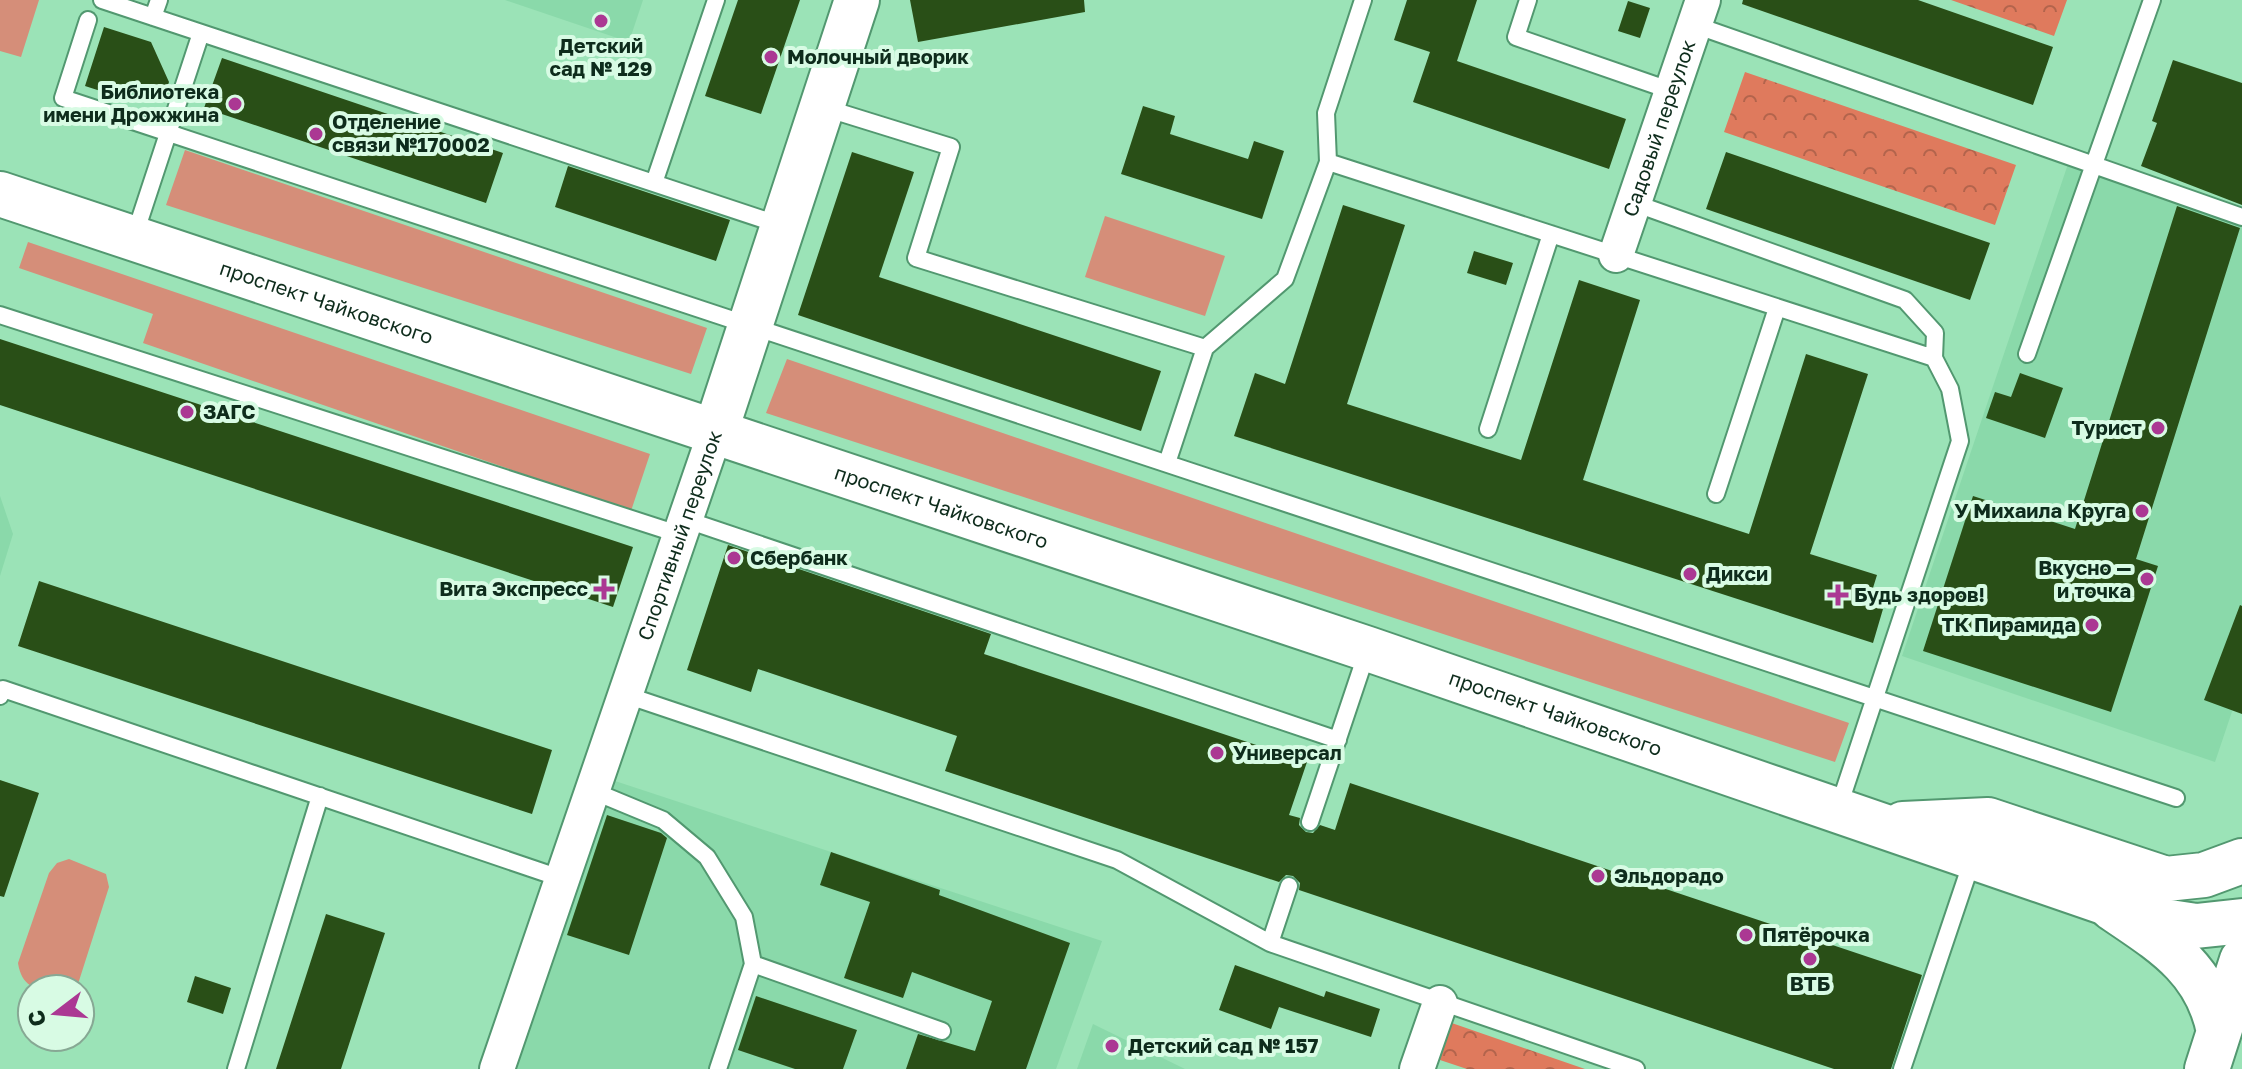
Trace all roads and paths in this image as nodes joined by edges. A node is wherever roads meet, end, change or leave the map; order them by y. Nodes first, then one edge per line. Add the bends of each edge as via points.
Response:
1 (102, 0) edge
2 (159, 0) edge
3 (716, 0) edge
4 (857, 0) edge
5 (1363, 0) edge
6 (1528, 0) edge
7 (2152, 0) edge
8 (1699, 12) edge
9 (153, 17) junction
10 (88, 20) dead end
11 (201, 33) junction
12 (1672, 91) junction
13 (822, 107) junction
14 (168, 133) junction
15 (1328, 162) junction
16 (2094, 165) junction
17 (654, 183) junction
18 (0, 194) edge
19 (1634, 203) junction
20 (2242, 217) edge
21 (783, 226) junction
22 (1551, 234) junction
23 (134, 239) junction
24 (1616, 255) junction
25 (1777, 308) junction
26 (0, 315) edge
27 (751, 326) junction
28 (1205, 348) junction
29 (2027, 354) dead end
30 (1934, 358) junction
31 (1488, 429) dead end
32 (715, 433) junction
33 (1167, 463) junction
34 (1716, 494) dead end
35 (684, 528) junction
36 (1368, 649) junction
37 (626, 695) junction
38 (0, 696) edge
39 (1875, 698) junction
40 (1338, 740) junction
41 (593, 791) junction
42 (320, 796) junction
43 (2176, 798) dead end
44 (1838, 810) junction
45 (1310, 822) dead end
46 (1881, 825) junction
47 (1973, 857) junction
48 (2242, 861) edge
49 (563, 879) junction
50 (2166, 879) junction
51 (1289, 886) dead end
52 (2102, 902) junction
53 (2238, 937) edge
54 (1270, 943) junction
55 (753, 964) junction
56 (1440, 1003) junction
57 (942, 1031) dead end
58 (2225, 1051) edge
59 (236, 1069) edge
60 (497, 1069) edge
61 (718, 1069) edge
62 (1417, 1069) edge
63 (1636, 1069) edge
64 (1902, 1069) edge

1 - 9 lane
2 - 9 lane
3 - 17 lane
4 - 13 main road, Спортивный переулок
5 - 15 lane via 1326,113
6 - 12 lane via 1516,37
7 - 16 lane
8 - 12 street, Садовый переулок
8 - 16 lane
9 - 11 lane
10 - 14 lane via 63,98
11 - 14 lane
11 - 17 lane
12 - 19 street, Садовый переулок
13 - 21 main road, Спортивный переулок
13 - 28 lane via 951,147 916,258
14 - 23 lane
14 - 27 lane
15 - 22 lane
15 - 28 lane via 1285,279
16 - 20 lane
16 - 29 lane
17 - 21 lane
18 - 23 main road, проспект Чайковского
19 - 24 street, Садовый переулок
19 - 30 lane via 1905,300 1935,333
21 - 27 main road, Спортивный переулок
22 - 24 lane
22 - 31 lane
23 - 32 main road, проспект Чайковского
24 - 25 lane
25 - 30 lane
25 - 34 lane
26 - 35 lane
27 - 32 main road, Спортивный переулок
27 - 33 lane
28 - 33 lane
30 - 39 lane via 1950,389 1960,441
32 - 35 street, Спортивный переулок
32 - 36 main road, проспект Чайковского
33 - 39 lane
35 - 37 street, Спортивный переулок
35 - 40 lane
36 - 40 lane
36 - 44 main road, проспект Чайковского
37 - 41 street, Спортивный переулок
37 - 54 lane via 1117,860
38 - 42 lane via 3,689
39 - 43 lane
39 - 44 lane
40 - 45 lane
41 - 49 street, Спортивный переулок
41 - 55 lane via 663,820 707,857 744,917
42 - 49 lane
42 - 59 lane
44 - 46 main road, проспект Чайковского
46 - 47 main road, проспект Чайковского
46 - 50 main road, проспект Чайковского via 1988,820
47 - 52 main road, проспект Чайковского
47 - 64 lane
48 - 50 main road, проспект Чайковского via 2204,875
49 - 60 street, Спортивный переулок
50 - 53 main road
51 - 54 lane
52 - 53 main road, проспект Чайковского
52 - 58 main road via 2194,972
53 - 58 main road
54 - 56 lane
55 - 57 lane
55 - 61 lane
56 - 62 street
56 - 63 lane

